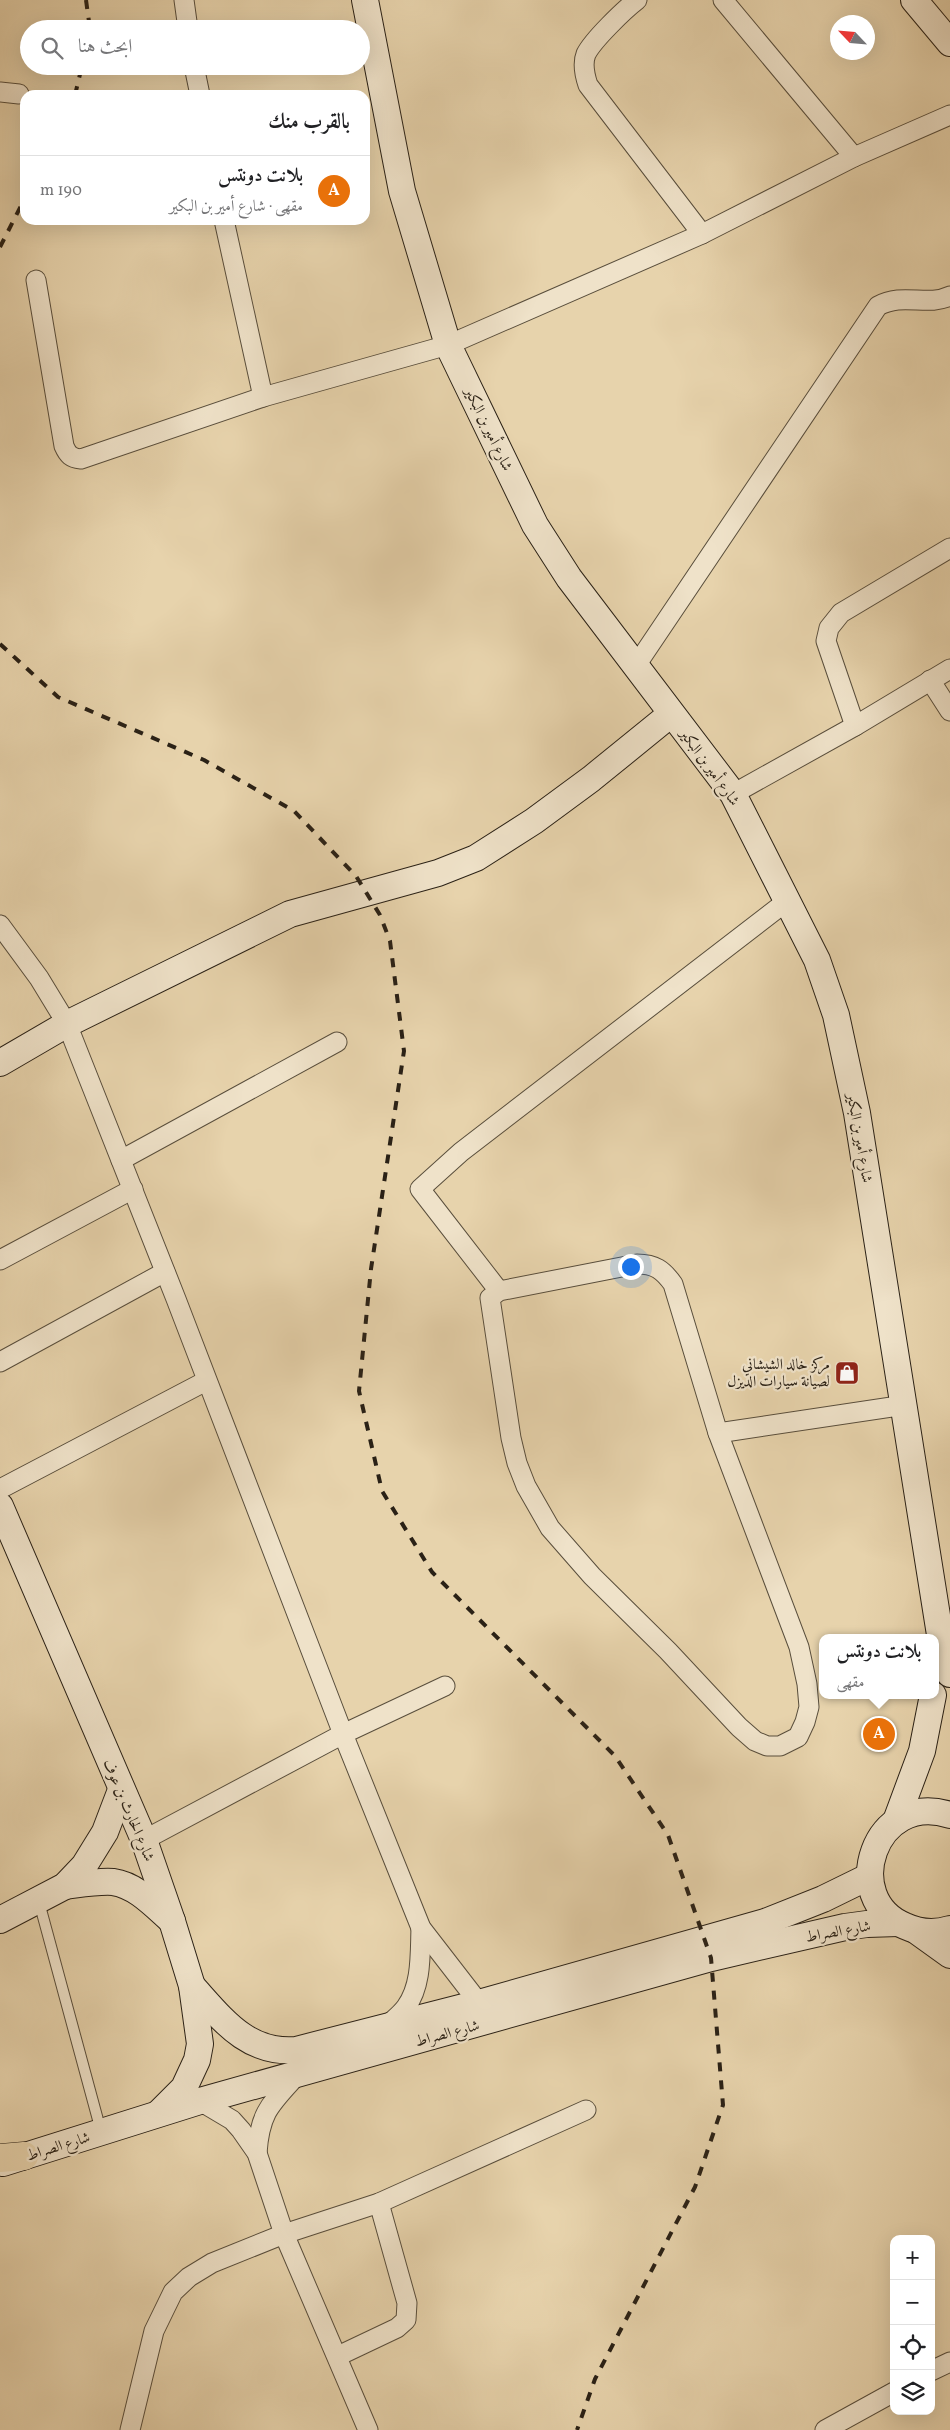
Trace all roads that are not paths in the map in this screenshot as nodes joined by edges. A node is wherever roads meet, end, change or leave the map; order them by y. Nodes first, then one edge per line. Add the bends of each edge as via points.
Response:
1 (184, 0) edge
2 (365, 0) edge
3 (637, 0) edge
4 (723, 0) edge
5 (914, 0) edge
6 (187, 20) edge
7 (369, 20) edge
8 (370, 26) edge
9 (950, 43) edge
10 (196, 75) edge
11 (199, 90) edge
12 (0, 92) edge
13 (19, 94) dead end
14 (950, 115) edge
15 (854, 157) junction
16 (225, 225) edge
17 (702, 234) junction
18 (36, 280) dead end
19 (950, 296) edge
20 (448, 345) junction
21 (263, 397) junction
22 (950, 548) edge
23 (635, 667) junction
24 (950, 669) edge
25 (930, 680) junction
26 (950, 711) edge
27 (671, 714) junction
28 (855, 726) junction
29 (733, 794) junction
30 (787, 901) junction
31 (0, 924) edge
32 (67, 1024) junction
33 (337, 1042) dead end
34 (0, 1063) edge
35 (121, 1160) junction
36 (133, 1189) junction
37 (0, 1260) edge
38 (165, 1272) junction
39 (499, 1291) junction
40 (0, 1362) edge
41 (206, 1381) junction
42 (904, 1405) junction
43 (718, 1433) junction
44 (0, 1489) edge
45 (0, 1506) edge
46 (941, 1641) junction
47 (939, 1654) edge
48 (950, 1674) edge
49 (445, 1686) dead end
50 (932, 1699) edge
51 (342, 1734) junction
52 (122, 1790) junction
53 (950, 1814) edge
54 (896, 1821) junction
55 (144, 1840) junction
56 (870, 1876) junction
57 (65, 1886) junction
58 (38, 1898) junction
59 (0, 1920) edge
60 (172, 1921) junction
61 (908, 1927) junction
62 (421, 1928) junction
63 (950, 1929) edge
64 (950, 1955) edge
65 (192, 1986) junction
66 (479, 2003) junction
67 (387, 2027) junction
68 (298, 2074) junction
69 (200, 2101) junction
70 (586, 2110) dead end
71 (158, 2115) junction
72 (102, 2132) junction
73 (257, 2153) junction
74 (15, 2155) edge
75 (379, 2203) junction
76 (284, 2234) junction
77 (338, 2356) junction
78 (950, 2362) edge
79 (935, 2370) edge
80 (890, 2394) edge
81 (828, 2429) edge
82 (130, 2430) edge
83 (368, 2430) edge

1 - 6 street
2 - 7 street, شارع أمير بن البكير
3 - 17 street via 586,54 585,77
4 - 15 street
5 - 9 street
8 - 20 street, شارع أمير بن البكير via 402,191
10 - 11 street
12 - 13 street
14 - 15 street
15 - 17 street
16 - 21 street
17 - 20 street
18 - 21 street via 64,446 73,458 81,459
19 - 23 street via 933,300 897,298 878,306
20 - 21 street
20 - 23 street, شارع أمير بن البكير via 535,525 569,578
22 - 28 street via 841,612 829,628 826,641
23 - 27 street, شارع أمير بن البكير
24 - 25 street
25 - 26 street
25 - 28 street
27 - 29 street, شارع أمير بن البكير
27 - 32 street via 592,779 476,858 438,874 290,914
28 - 29 street
29 - 30 street, شارع أمير بن البكير
30 - 39 street via 461,1152 420,1189
30 - 42 street, شارع أمير بن البكير via 817,960 836,1015 857,1113
31 - 32 street
32 - 34 street
32 - 35 street
33 - 35 street
35 - 36 street
36 - 37 street
36 - 38 street
38 - 40 street
38 - 41 street
39 - 43 street via 638,1264 657,1267 672,1284
39 - 43 street via 490,1298 490,1305 511,1438 526,1486 539,1510 561,1542 592,1576 739,1727 755,1741 767,1746 780,1746 798,1737 805,1722 809,1707 807,1684 799,1647
41 - 44 street
41 - 51 street
42 - 43 street
42 - 46 street, شارع أمير بن البكير
45 - 52 street, شارع الحارث بن عوف
46 - 47 street, شارع أمير بن البكير
46 - 48 street, شارع أمير بن البكير
49 - 51 street
50 - 54 street via 922,1751
51 - 55 street
51 - 62 street
52 - 55 street, شارع الحارث بن عوف
52 - 57 street via 95,1850
53 - 54 street via 935,1810 914,1812
54 - 56 street via 881,1836 872,1855
55 - 60 street, شارع الحارث بن عوف
56 - 61 street via 874,1894 884,1911
56 - 66 street, شارع الصراط via 765,1922
57 - 58 street
57 - 60 street via 103,1882 122,1885 135,1890
58 - 59 street
58 - 72 lane
60 - 65 street, شارع الحارث بن عوف
61 - 63 street, شارع الصراط via 940,1932
61 - 64 street
61 - 68 street, شارع الصراط via 867,1924 845,1927 711,1958
62 - 66 street
62 - 67 street via 419,1975 413,1993 406,2007
65 - 67 street, شارع الصراط via 231,2028 248,2040 279,2052
65 - 71 street, شارع الحارث بن عوف via 200,2044 197,2060 184,2088
66 - 67 street, شارع الصراط
68 - 69 street, شارع الصراط
68 - 73 street via 262,2118
69 - 71 street, شارع الصراط
69 - 73 street via 232,2120
70 - 75 street
71 - 72 street, شارع الصراط
72 - 74 street, شارع الصراط
73 - 76 street
75 - 76 street
75 - 77 street via 407,2303 406,2320 398,2328
76 - 77 street
76 - 82 street via 212,2263 173,2292 154,2331
77 - 83 street
78 - 79 street
80 - 81 street

